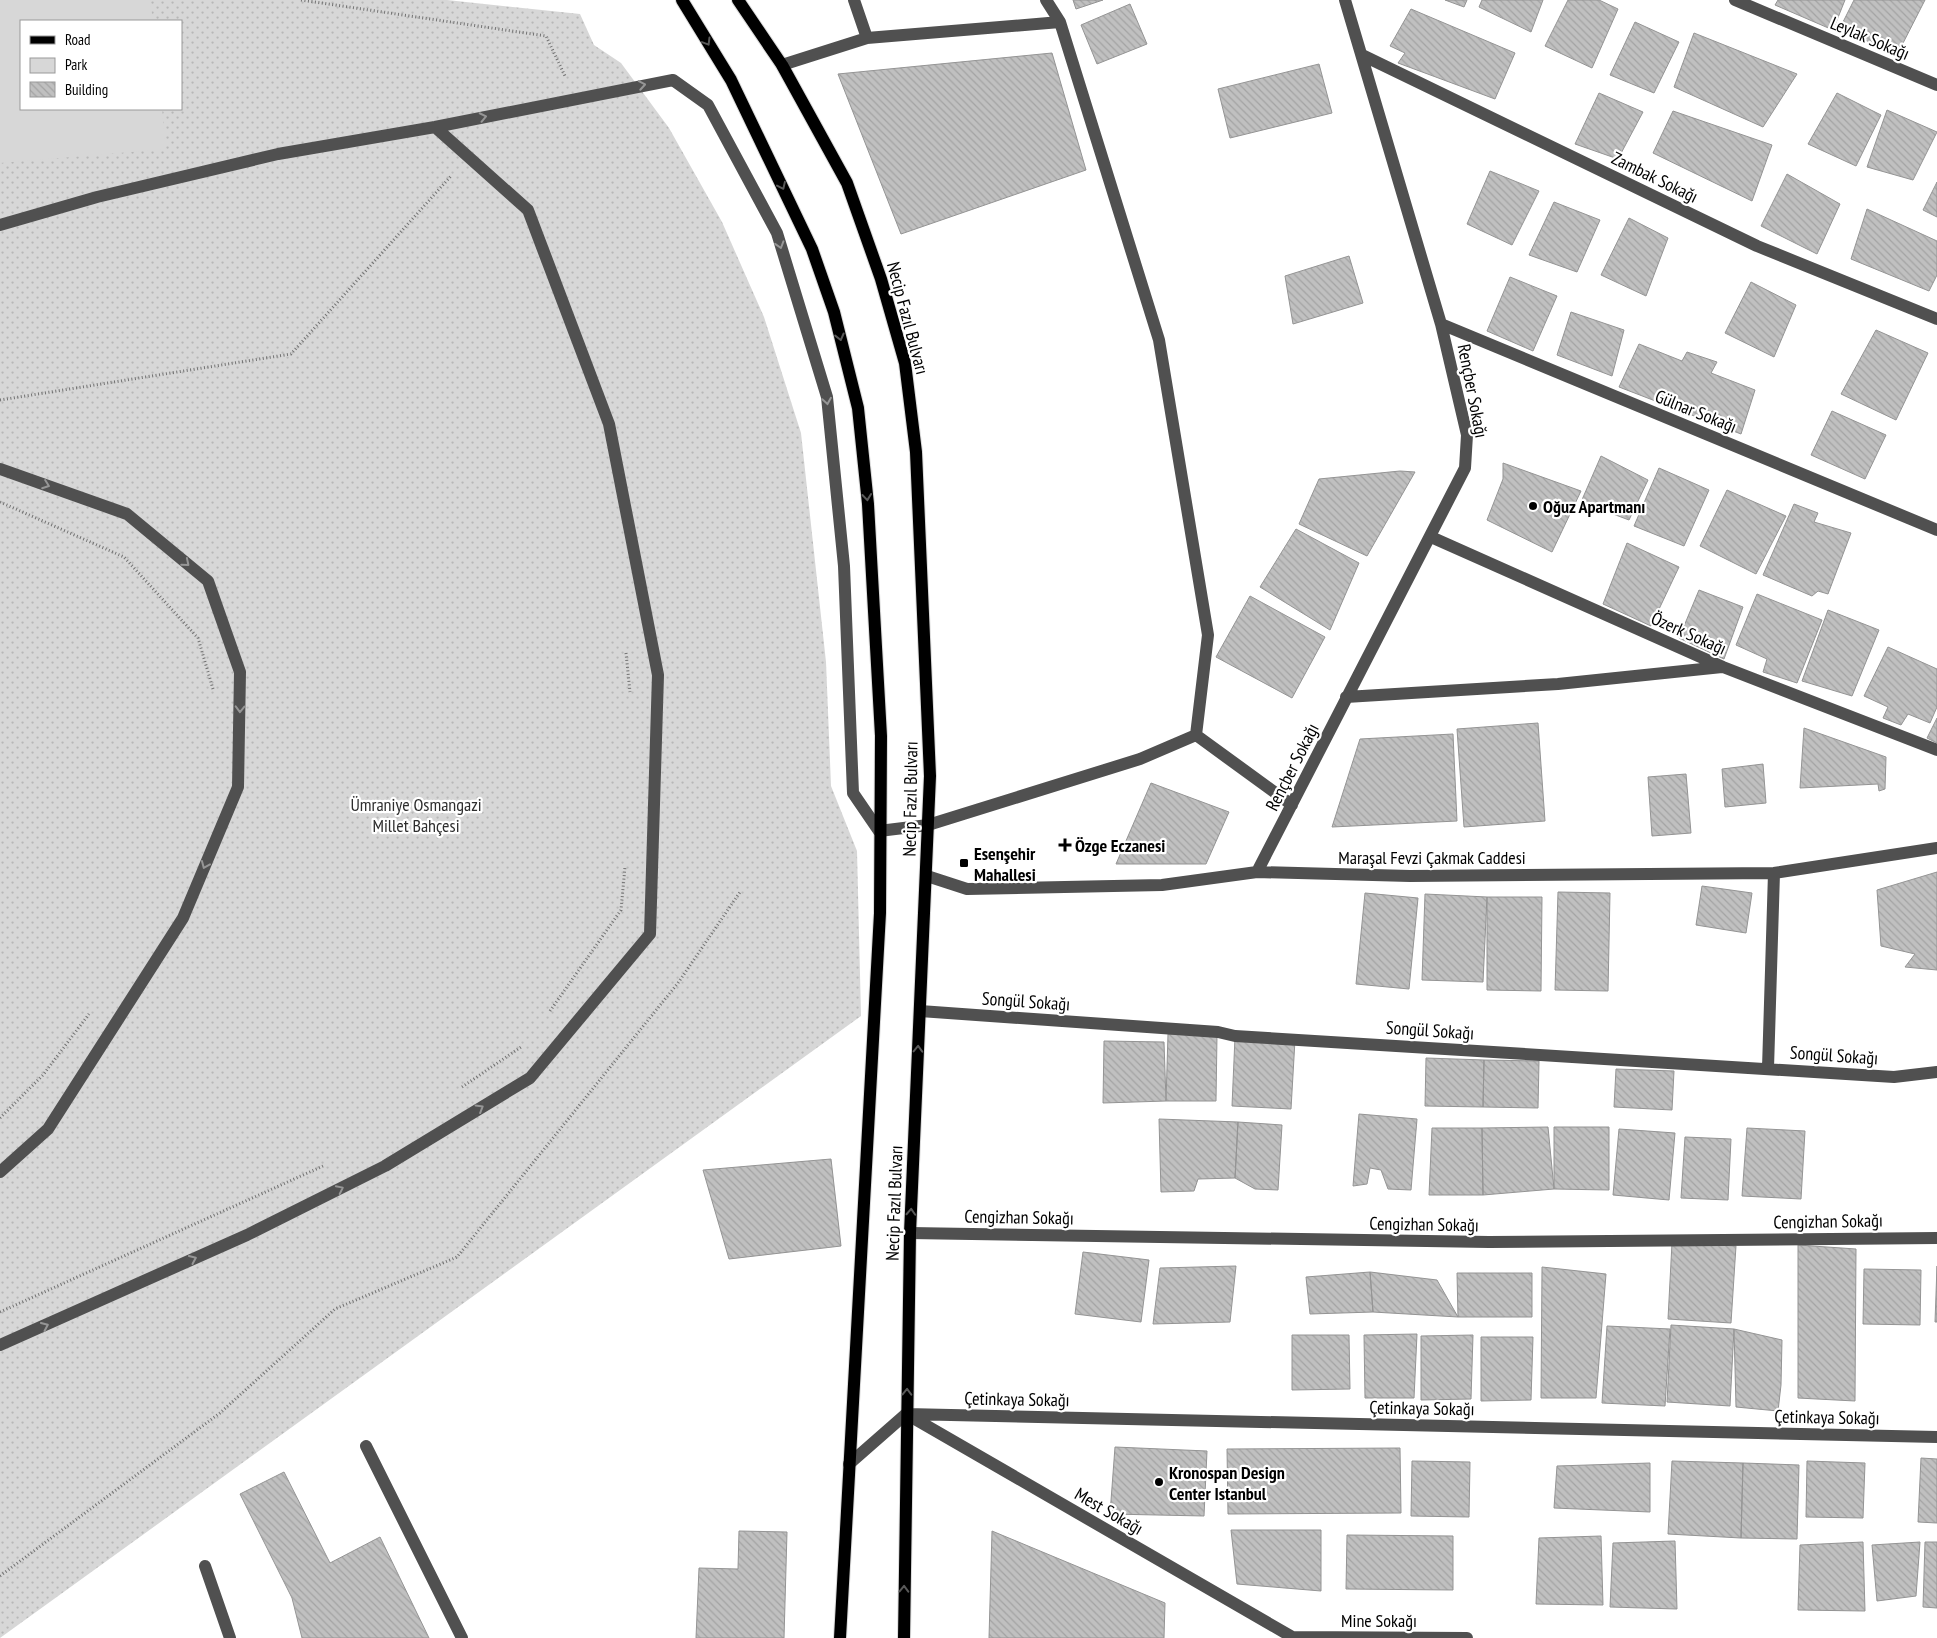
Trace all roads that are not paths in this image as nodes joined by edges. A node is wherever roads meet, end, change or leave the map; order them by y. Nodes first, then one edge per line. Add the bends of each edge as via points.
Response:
1 (682, 0) edge
2 (738, 0) edge
3 (854, 0) edge
4 (1046, 0) edge
5 (1346, 0) edge
6 (1735, 0) edge
7 (1060, 22) junction
8 (868, 38) junction
9 (1362, 55) junction
10 (782, 65) junction
11 (1937, 85) edge
12 (435, 127) junction
13 (0, 225) edge
14 (1937, 319) edge
15 (1441, 324) junction
16 (0, 469) edge
17 (1937, 530) edge
18 (1432, 537) junction
19 (1723, 667) junction
20 (1346, 697) junction
21 (1196, 735) junction
22 (1937, 750) edge
23 (1292, 805) junction
24 (928, 825) junction
25 (879, 831) junction
26 (1937, 848) edge
27 (1257, 872) junction
28 (1774, 873) junction
29 (927, 876) junction
30 (920, 1011) junction
31 (1768, 1068) junction
32 (1937, 1072) edge
33 (0, 1172) edge
34 (910, 1233) junction
35 (1937, 1238) edge
36 (0, 1345) edge
37 (906, 1414) junction
38 (1937, 1437) edge
39 (366, 1446) dead end
40 (849, 1464) junction
41 (205, 1566) dead end
42 (1293, 1637) edge
43 (230, 1638) edge
44 (462, 1638) edge
45 (840, 1638) edge
46 (904, 1638) edge
47 (1467, 1638) edge

1 -> 25 main road, Necip Fazıl Bulvarı via 731,80 812,249 834,312 858,408 868,504 881,736
2 - 10 main road, Necip Fazıl Bulvarı
3 - 8 street
4 - 7 street
5 - 9 street, Rençber Sokağı
6 - 11 street, Leylak Sokağı
7 - 8 street
7 - 21 street via 1159,340 1208,634
8 - 10 street
9 - 14 street, Zambak Sokağı via 1758,246
9 - 15 street, Rençber Sokağı
10 - 24 main road, Necip Fazıl Bulvarı via 847,183 881,279 905,363 916,462 930,776
12 - 13 street via 278,154 97,196
12 -> 25 street via 672,80 708,105 777,233 827,397 844,566 853,792
36 -> 12 street via 247,1235 376,1170 530,1078 650,934 658,675 609,424 528,210
15 - 17 street, Gülnar Sokağı
15 - 18 street, Rençber Sokağı via 1468,436 1465,468
16 -> 33 street via 128,514 208,581 240,672 238,786 182,918 48,1129
18 - 19 street, Özerk Sokağı
18 - 20 street, Rençber Sokağı
19 - 20 street via 1558,684
19 - 22 street, Özerk Sokağı
20 - 23 street, Rençber Sokağı
21 - 23 street
21 - 24 street via 1140,759
23 - 27 street, Rençber Sokağı
24 - 25 street
24 - 29 main road, Necip Fazıl Bulvarı
25 - 40 main road, Necip Fazıl Bulvarı via 880,913
26 - 28 street, Maraşal Fevzi Çakmak Caddesi
27 - 28 street, Maraşal Fevzi Çakmak Caddesi via 1410,876
27 - 29 street, Maraşal Fevzi Çakmak Caddesi via 1162,885 966,889
28 - 31 street
29 - 30 main road, Necip Fazıl Bulvarı
30 - 31 street, Songül Sokağı via 1218,1032 1236,1036
34 -> 30 main road, Necip Fazıl Bulvarı
31 - 32 street, Songül Sokağı via 1894,1077
34 - 35 street, Cengizhan Sokağı via 1489,1242
37 -> 34 main road, Necip Fazıl Bulvarı
37 - 38 street, Çetinkaya Sokağı
37 - 40 street
37 - 42 street, Mest Sokağı
46 -> 37 main road, Necip Fazıl Bulvarı
39 - 44 street
40 - 45 main road, Necip Fazıl Bulvarı
41 - 43 street
42 - 47 street, Mine Sokağı

